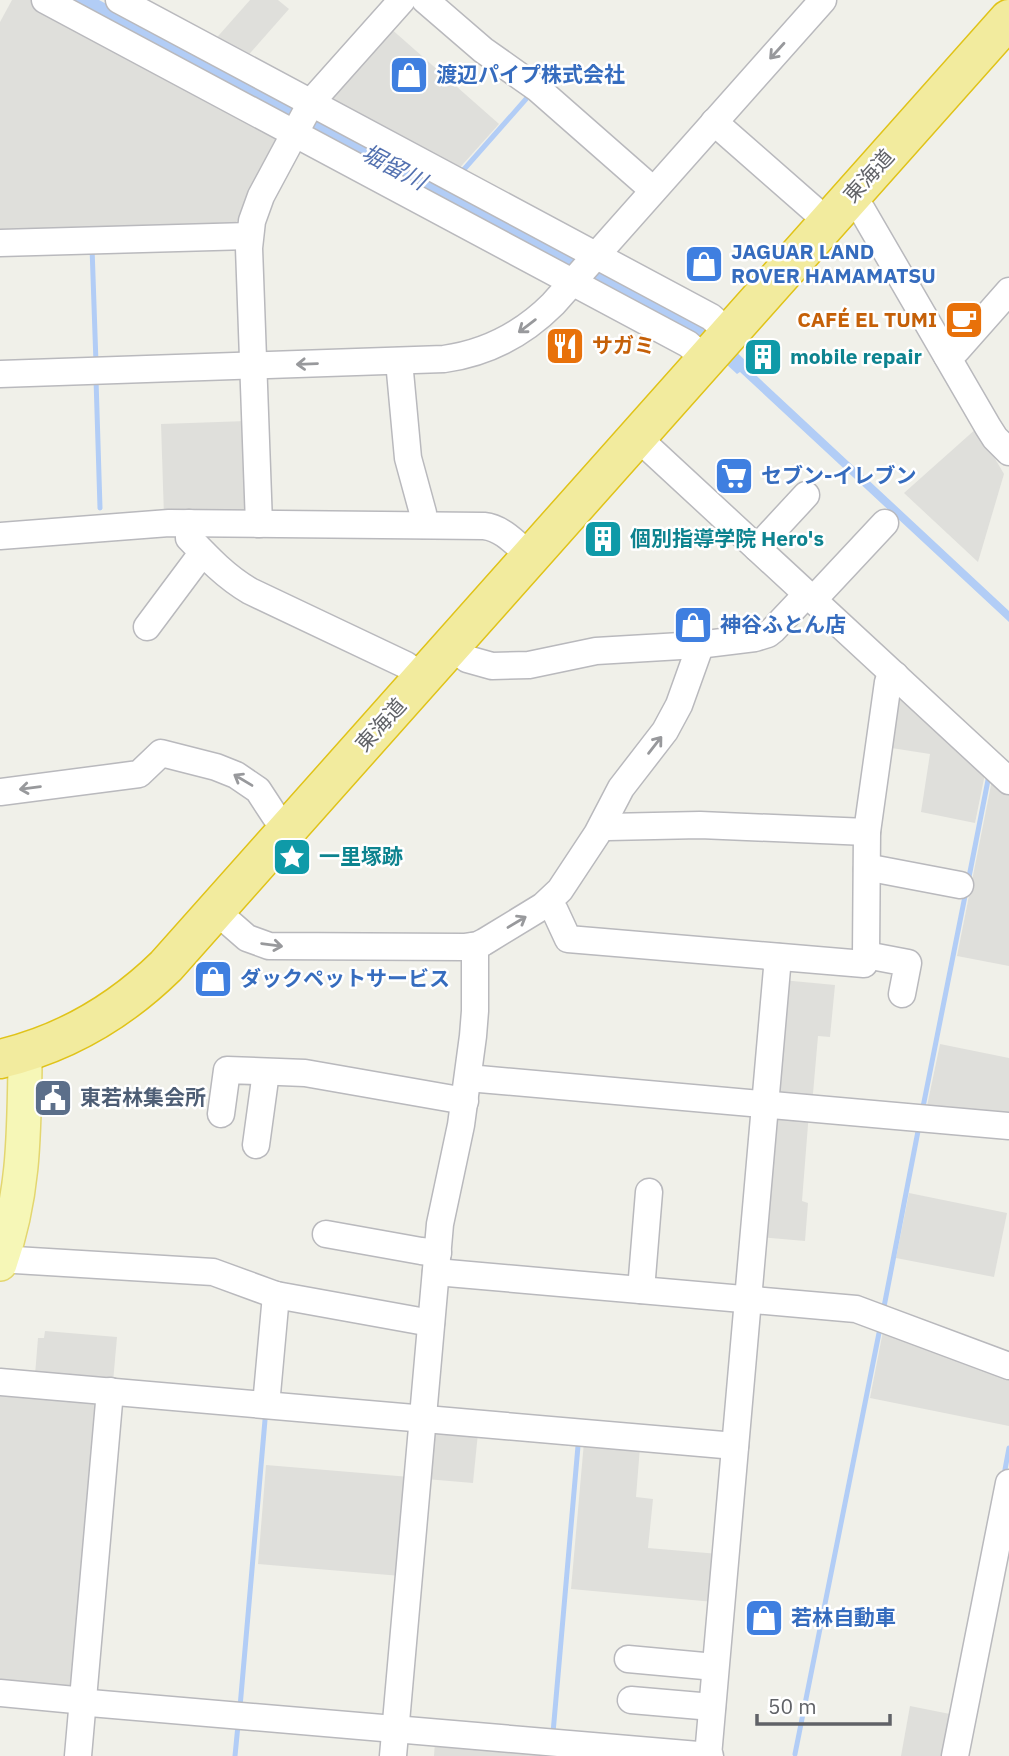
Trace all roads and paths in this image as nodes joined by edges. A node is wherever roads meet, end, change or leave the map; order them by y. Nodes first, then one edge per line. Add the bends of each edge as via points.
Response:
1 (45, 0) edge
2 (118, 0) edge
3 (402, 0) edge
4 (425, 0) edge
5 (823, 0) edge
6 (1009, 19) edge
7 (303, 118) junction
8 (714, 122) junction
9 (653, 190) junction
10 (838, 211) junction
11 (249, 236) junction
12 (0, 243) edge
13 (584, 269) junction
14 (1009, 291) edge
15 (718, 346) junction
16 (947, 356) junction
17 (400, 361) junction
18 (253, 366) junction
19 (0, 374) edge
20 (638, 436) junction
21 (1009, 452) edge
22 (806, 495) dead end
23 (189, 523) junction
24 (884, 523) dead end
25 (259, 524) junction
26 (423, 526) junction
27 (0, 536) edge
28 (757, 548) junction
29 (204, 554) junction
30 (531, 557) junction
31 (810, 597) junction
32 (147, 627) dead end
33 (452, 645) junction
34 (698, 645) junction
35 (895, 675) junction
36 (422, 679) junction
37 (1009, 781) edge
38 (0, 792) edge
39 (603, 824) junction
40 (290, 828) junction
41 (867, 832) junction
42 (867, 869) junction
43 (960, 885) dead end
44 (549, 902) junction
45 (216, 911) junction
46 (473, 946) junction
47 (866, 955) junction
48 (778, 957) junction
49 (902, 994) dead end
50 (11, 1056) edge
51 (266, 1072) junction
52 (466, 1090) junction
53 (765, 1104) junction
54 (221, 1114) dead end
55 (1009, 1126) edge
56 (256, 1145) dead end
57 (649, 1192) dead end
58 (326, 1234) dead end
59 (1, 1260) edge
60 (437, 1262) junction
61 (641, 1290) junction
62 (276, 1295) junction
63 (748, 1299) junction
64 (431, 1323) junction
65 (1009, 1366) edge
66 (0, 1382) edge
67 (110, 1391) junction
68 (266, 1405) junction
69 (423, 1419) junction
70 (735, 1446) junction
71 (1009, 1483) edge
72 (628, 1659) dead end
73 (715, 1667) junction
74 (0, 1693) edge
75 (631, 1700) dead end
76 (82, 1702) junction
77 (712, 1707) junction
78 (396, 1730) junction
79 (589, 1751) edge
80 (78, 1756) edge
81 (393, 1756) edge
82 (708, 1756) edge
83 (955, 1756) edge

1 - 7 street
2 - 7 street
3 - 7 street
4 - 9 street via 538,89
5 -> 8 street
6 - 10 highway, 東海道
7 - 11 street via 261,196
7 - 13 street
7 - 13 street
8 - 9 street
8 - 10 street
9 - 13 street
10 - 15 highway, 東海道
10 - 16 street via 862,211
11 - 12 street
11 - 18 street
13 - 15 street via 688,344
13 - 15 street via 711,317
13 -> 17 street via 540,316 511,337 461,356
14 - 16 street
15 - 20 highway, 東海道
16 - 21 street via 995,438
17 -> 18 street
17 - 26 street via 408,458
18 - 19 street
18 - 25 street
20 - 28 street
20 - 30 highway, 東海道
22 - 28 street
23 - 25 street
23 - 27 street
23 - 29 street via 189,538
24 - 31 street
25 - 26 street
26 - 30 street via 492,527
28 - 31 street
29 - 32 street
29 - 36 street via 250,591 406,665
30 - 33 highway, 東海道
31 - 34 street via 768,634
31 - 35 street
33 - 34 street via 467,659 492,666 529,665 596,651
33 - 36 highway, 東海道
39 -> 34 street via 621,788 680,705
35 - 37 street
35 - 41 street via 888,682
36 - 40 highway, 東海道
40 -> 38 street via 275,816 258,790 236,775 161,753 139,774
39 - 41 street
39 - 44 street
40 - 45 highway, 東海道
41 - 42 street
42 - 43 street
42 - 47 street
46 -> 44 street
44 - 48 street via 568,939
45 -> 46 street via 247,938 269,946
45 - 50 highway, 東海道 via 166,966 124,1002 76,1031
46 - 52 street via 475,1019
47 - 48 street via 864,964
47 - 49 street via 908,963
48 - 53 street
50 - 59 main road via 25,1064 24,1153 17,1203
51 - 52 street
51 - 54 street via 227,1070
51 - 56 street
52 - 53 street
52 - 60 street via 441,1213
53 - 55 street
53 - 63 street
57 - 61 street
58 - 60 street via 421,1251
59 - 62 street via 213,1272
60 - 61 street
60 - 64 street
61 - 63 street
62 - 64 street
62 - 68 street
63 - 65 street via 856,1309
63 - 70 street
64 - 69 street
66 - 67 street
67 - 68 street
67 - 76 street
68 - 69 street
69 - 70 street
69 - 78 street
70 - 73 street
71 - 83 street
72 - 73 street
73 - 77 street
74 - 76 street
75 - 77 street
76 - 78 street
76 - 80 street
77 - 82 street
78 - 79 street
78 - 81 street
79 - 82 street

